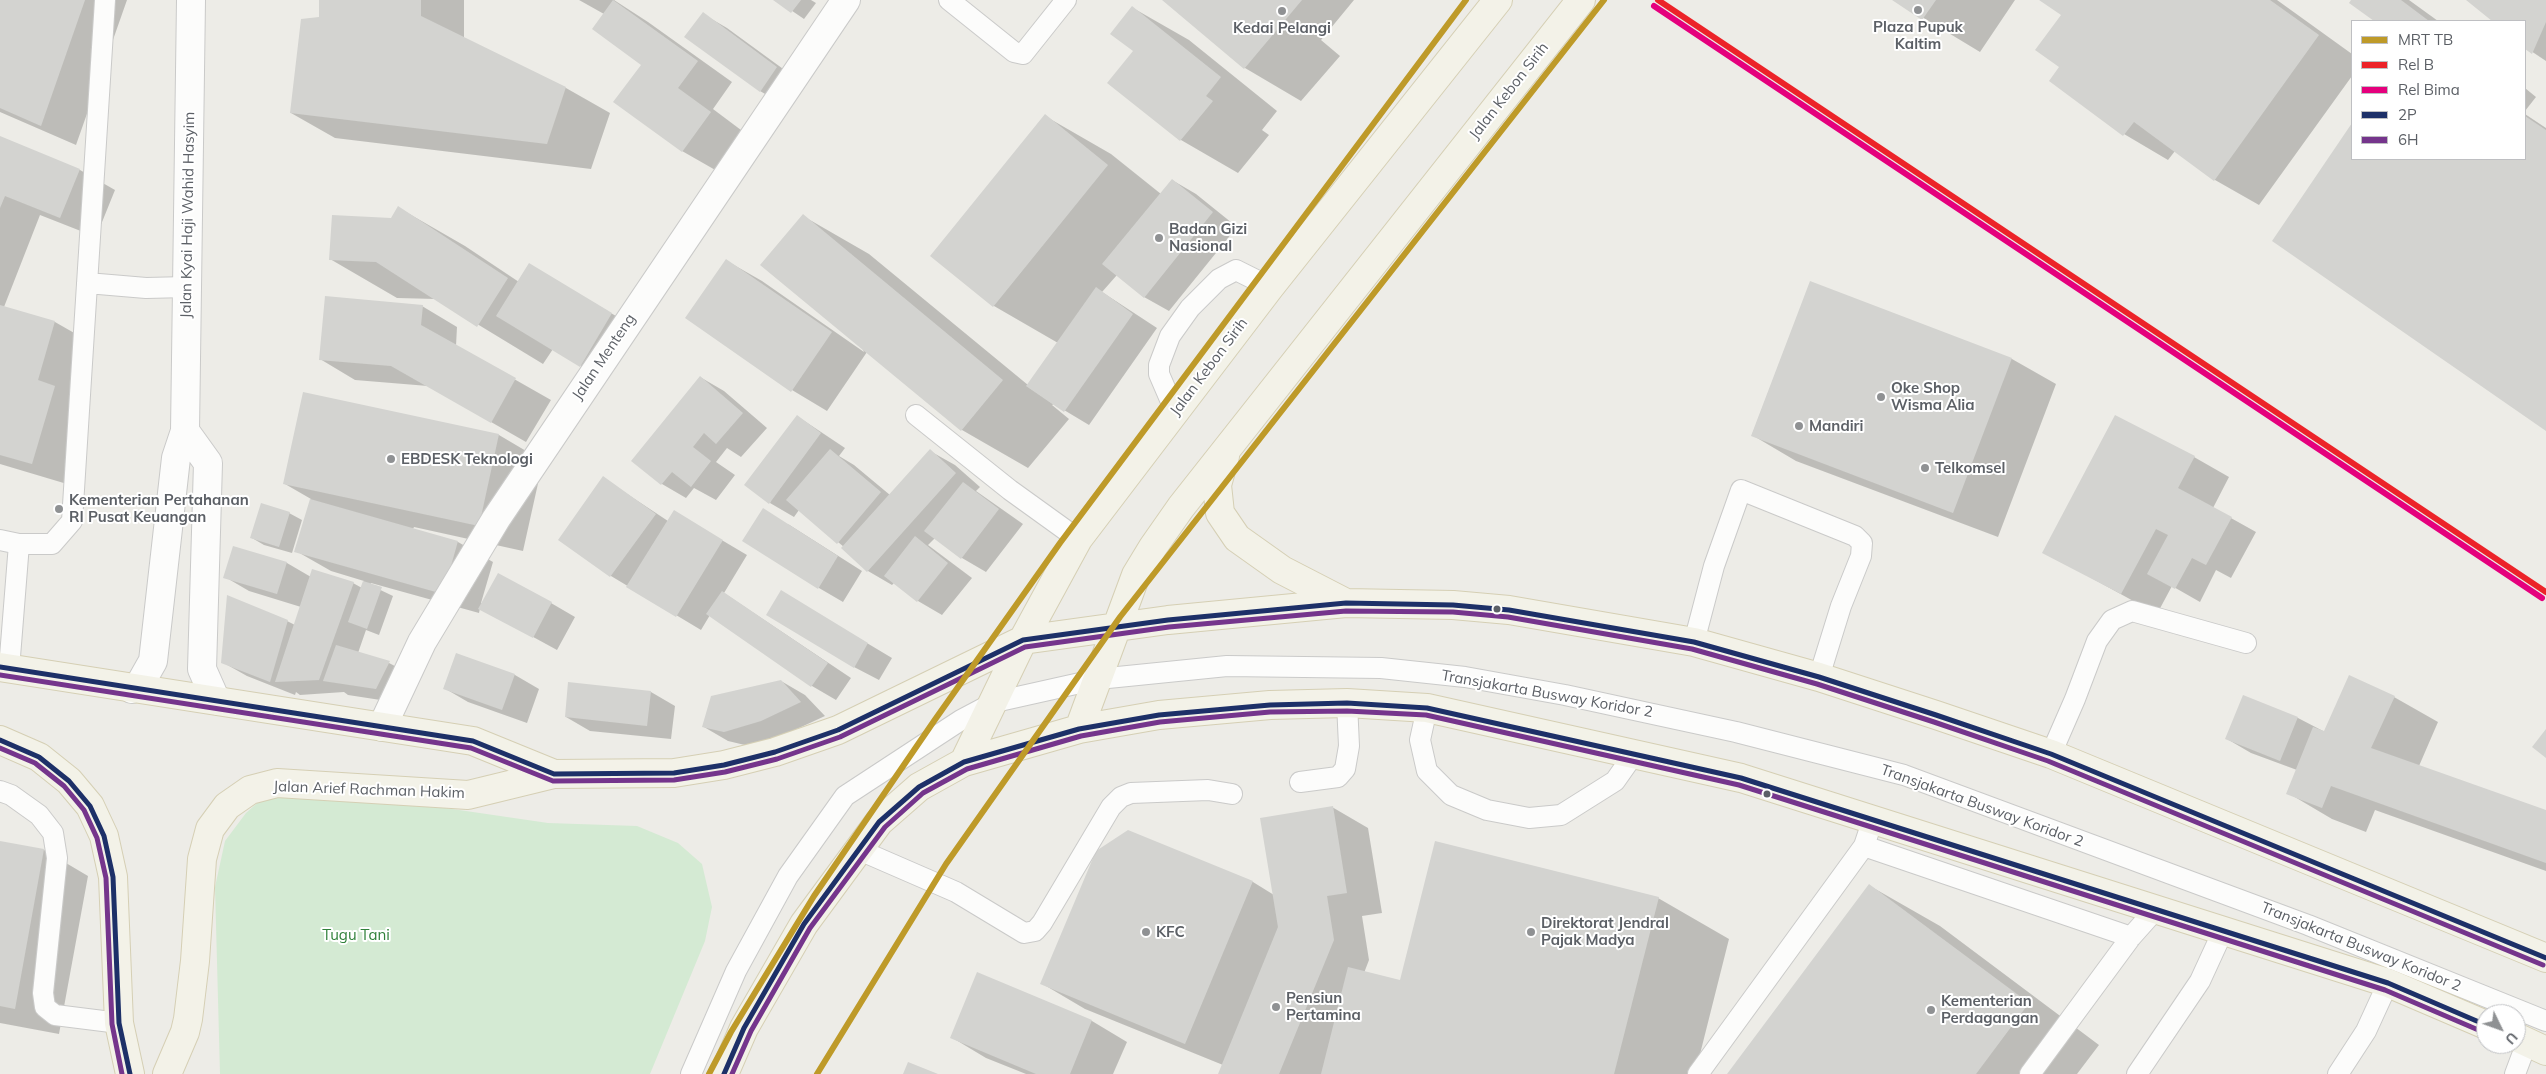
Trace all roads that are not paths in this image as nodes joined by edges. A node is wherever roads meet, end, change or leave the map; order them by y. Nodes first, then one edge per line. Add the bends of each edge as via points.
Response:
1 (105, 0) edge
2 (191, 0) edge
3 (846, 0) edge
4 (950, 0) edge
5 (1066, 0) edge
6 (1498, 0) edge
7 (1581, 0) edge
8 (87, 283) junction
9 (187, 287) junction
10 (1270, 287) junction
11 (1175, 411) junction
12 (916, 415) dead end
13 (186, 431) junction
14 (1227, 450) junction
15 (1078, 539) junction
16 (10, 542) edge
17 (1346, 603) junction
18 (1116, 626) junction
19 (1023, 640) junction
20 (1694, 642) junction
21 (2246, 643) dead end
22 (5, 668) edge
23 (1819, 677) junction
24 (1098, 679) junction
25 (132, 689) junction
26 (219, 701) junction
27 (995, 702) junction
28 (1348, 703) junction
29 (1427, 708) junction
30 (382, 726) junction
31 (1079, 729) junction
32 (0, 740) edge
33 (1634, 754) junction
34 (2051, 754) junction
35 (964, 762) junction
36 (554, 774) junction
37 (1300, 782) dead end
38 (0, 791) edge
39 (1232, 794) dead end
40 (1873, 819) junction
41 (1864, 846) junction
42 (857, 849) junction
43 (2156, 909) junction
44 (2223, 931) junction
45 (2131, 936) junction
46 (2546, 958) edge
47 (2388, 983) junction
48 (2476, 1021) edge
49 (2546, 1021) edge
50 (119, 1023) junction
51 (2530, 1043) edge
52 (130, 1074) edge
53 (167, 1074) edge
54 (691, 1074) edge
55 (724, 1074) edge
56 (1698, 1074) edge
57 (2030, 1074) edge
58 (2137, 1074) edge
59 (2338, 1074) edge
60 (2515, 1074) edge

1 - 8 lane
2 - 9 street, Jalan Kyai Haji Wahid Hasyim
3 - 30 street, Jalan Menteng via 496,520 422,642
4 - 5 lane via 1014,52 1023,54
6 - 10 main road, Jalan Kebon Sirih
7 - 14 main road, Jalan Kebon Sirih
8 - 9 lane via 146,288
8 - 16 lane via 72,521 52,544
9 - 13 street, Jalan Kyai Haji Wahid Hasyim
10 - 11 main road, Jalan Kebon Sirih
10 - 11 lane via 1236,270 1219,279 1190,308 1170,336 1158,364
11 - 15 main road, Jalan Kebon Sirih
12 - 15 lane
13 - 25 street, Jalan Kyai Haji Wahid Hasyim via 176,458 153,661 140,684
13 - 26 street via 208,463 202,669
14 - 17 main road via 1217,485 1220,513 1237,538 1282,570
14 - 18 main road, Jalan Kebon Sirih via 1153,547 1136,575
15 - 19 main road, Jalan Kebon Sirih
16 - 22 lane
17 - 18 main road
17 - 20 main road via 1453,605 1509,610
18 - 19 main road
18 - 24 main road, Jalan Kebon Sirih
19 - 27 main road, Jalan Kebon Sirih
19 - 36 main road via 838,730 775,752 674,773
20 - 23 main road
20 - 23 lane via 1714,566 1741,490 1855,536 1862,543 1861,556
21 - 34 lane via 2132,611 2112,620 2097,641
22 - 25 main road
23 - 34 main road
24 - 27 lane, Transjakarta Busway Koridor 2
24 - 31 main road, Jalan Kebon Sirih
24 - 49 lane, Transjakarta Busway Koridor 2 via 1227,666 1381,668 1465,677 1565,695 1736,732 1904,775 2308,925
25 - 26 main road
26 - 30 main road
27 - 35 main road, Jalan Kebon Sirih
27 - 54 lane, Transjakarta Busway Koridor 2 via 961,720 845,796 788,876 736,971
28 - 29 main road
28 - 31 main road via 1265,705 1168,714
28 - 37 lane via 1349,746 1345,769 1338,777
29 - 33 main road
29 - 33 lane via 1420,740 1427,771 1451,795 1487,810 1529,818 1561,816 1615,781
30 - 36 main road via 473,741
31 - 35 main road
32 - 50 main road via 39,757 69,782 90,806 104,836 113,877
33 - 40 main road via 1741,778
34 - 46 main road
35 - 42 main road via 919,788 879,822
36 - 53 main road, Jalan Arief Rachman Hakim via 468,795 277,784 250,790 227,806 210,829 202,859 188,1018
38 - 50 lane via 12,795 39,815 53,833 57,858 43,992 45,1007 55,1016
39 - 42 lane via 1208,790 1131,793 1121,797 1110,807 1042,923 1035,931 1024,933 956,892
40 - 41 lane
40 - 43 main road
41 - 45 lane
41 - 56 lane
42 - 55 main road via 804,924 744,1028
43 - 44 main road
43 - 45 lane
44 - 47 main road
44 - 58 lane via 2200,981
45 - 57 lane
47 - 48 main road
47 - 59 lane via 2366,1031
50 - 52 main road
51 - 60 lane

